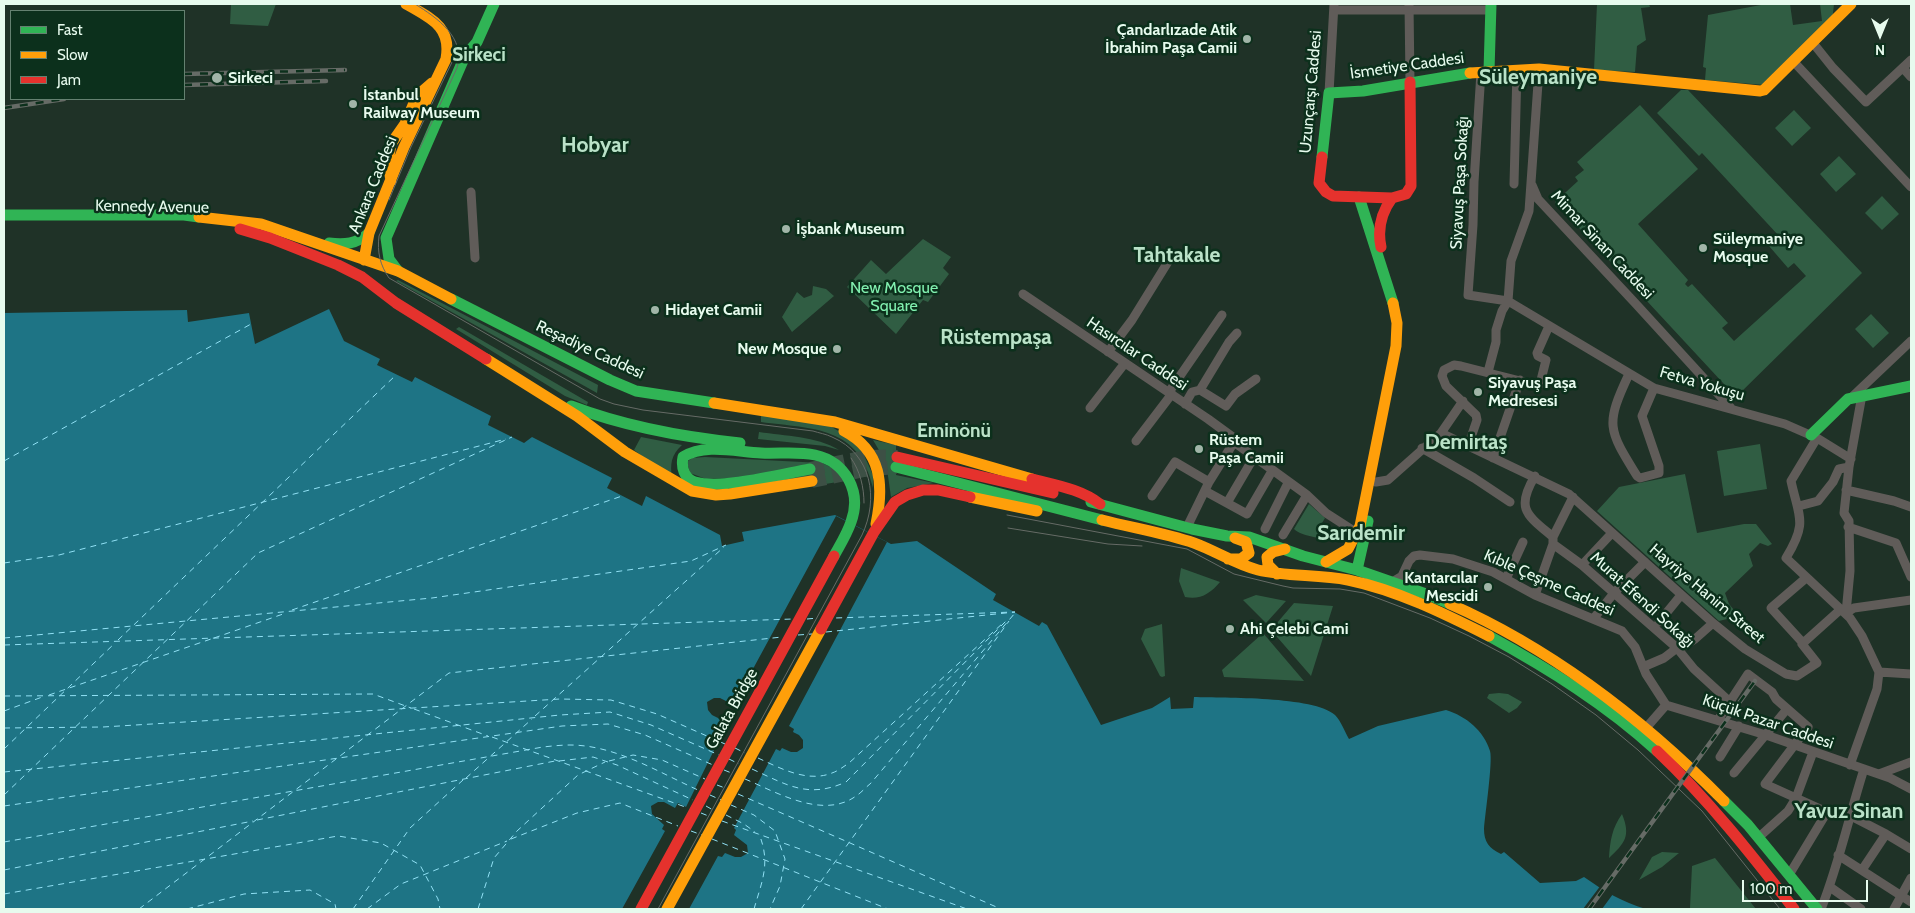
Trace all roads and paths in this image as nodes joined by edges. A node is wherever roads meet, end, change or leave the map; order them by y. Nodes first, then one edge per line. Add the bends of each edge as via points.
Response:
1 (406, 4) edge
2 (494, 4) edge
3 (1848, 5) edge
4 (1334, 7) edge
5 (1409, 7) edge
6 (1491, 7) edge
7 (1813, 43) junction
8 (465, 56) junction
9 (446, 59) junction
10 (1911, 60) edge
11 (1792, 61) junction
12 (1903, 68) junction
13 (1539, 69) junction
14 (1517, 70) junction
15 (1485, 72) junction
16 (1911, 77) edge
17 (1410, 82) junction
18 (1329, 92) junction
19 (1514, 184) dead end
20 (1532, 185) junction
21 (1911, 187) edge
22 (471, 192) dead end
23 (1360, 201) junction
24 (1388, 203) junction
25 (184, 214) junction
26 (4, 215) edge
27 (197, 221) junction
28 (4, 224) edge
29 (369, 233) junction
30 (316, 244) junction
31 (1171, 256) dead end
32 (474, 258) dead end
33 (364, 260) junction
34 (398, 271) junction
35 (375, 289) junction
36 (1023, 294) dead end
37 (1468, 295) joint
38 (1508, 301) junction
39 (1222, 315) dead end
40 (1550, 326) junction
41 (1237, 334) dead end
42 (1911, 341) edge
43 (1108, 352) junction
44 (1125, 363) junction
45 (1488, 372) junction
46 (1629, 374) junction
47 (1256, 379) dead end
48 (1520, 380) junction
49 (1911, 386) edge
50 (1654, 388) junction
51 (536, 390) junction
52 (1200, 390) junction
53 (1171, 394) junction
54 (1857, 396) junction
55 (1463, 401) junction
56 (1185, 404) junction
57 (1090, 408) dead end
58 (1731, 409) junction
59 (818, 419) junction
60 (1441, 433) junction
61 (1814, 436) junction
62 (1234, 440) junction
63 (1136, 441) dead end
64 (1468, 446) junction
65 (1422, 448) junction
66 (795, 453) junction
67 (1254, 457) junction
68 (1493, 458) junction
69 (1850, 463) junction
70 (1272, 471) junction
71 (1534, 476) junction
72 (1209, 482) junction
73 (1376, 482) junction
74 (1288, 483) junction
75 (1846, 490) junction
76 (1205, 491) junction
77 (1307, 495) junction
78 (1152, 496) dead end
79 (1573, 497) junction
80 (1510, 502) dead end
81 (1227, 503) junction
82 (1100, 504) junction
83 (1799, 506) junction
84 (1911, 507) edge
85 (1189, 523) dead end
86 (1122, 525) junction
87 (1848, 527) junction
88 (1265, 529) dead end
89 (874, 532) junction
90 (1357, 533) junction
91 (1612, 533) junction
92 (1283, 534) dead end
93 (1227, 536) junction
94 (1553, 541) junction
95 (1523, 542) dead end
96 (1286, 549) junction
97 (1228, 559) junction
98 (1326, 562) junction
99 (1645, 562) junction
100 (1582, 565) junction
101 (1357, 570) junction
102 (1277, 574) junction
103 (1911, 577) edge
104 (1806, 578) junction
105 (1327, 579) junction
106 (1506, 579) junction
107 (1392, 582) junction
108 (1614, 592) junction
109 (1408, 594) junction
110 (1534, 595) junction
111 (1681, 595) junction
112 (1911, 600) edge
113 (1843, 611) junction
114 (1594, 618) junction
115 (1659, 622) dead end
116 (1713, 623) junction
117 (1803, 643) junction
118 (1677, 648) junction
119 (1643, 668) junction
120 (1879, 672) junction
121 (1911, 674) edge
122 (1729, 701) junction
123 (1666, 705) junction
124 (1787, 709) junction
125 (1718, 720) junction
126 (1740, 726) junction
127 (1646, 728) junction
128 (1766, 735) junction
129 (1795, 746) junction
130 (1813, 752) junction
131 (1720, 757) dead end
132 (1911, 762) edge
133 (1850, 765) junction
134 (1864, 769) junction
135 (1734, 773) dead end
136 (1879, 774) junction
137 (1911, 789) edge
138 (1796, 798) junction
139 (1827, 812) junction
140 (1849, 815) junction
141 (1886, 834) junction
142 (1759, 837) junction
143 (1911, 849) edge
144 (1838, 855) junction
145 (1862, 870) junction
146 (1789, 875) junction
147 (1911, 878) edge
148 (1830, 887) junction
149 (1903, 896) junction
150 (1911, 902) edge
151 (641, 909) edge
152 (667, 909) edge
153 (1794, 909) edge
154 (1817, 909) edge
155 (1821, 909) edge
156 (1861, 909) edge
157 (1894, 909) edge

1 - 9 main road via 431,20 447,37
2 - 8 main road, Ankara Caddesi via 477,42
3 - 7 main road
4 - 5 street
4 - 18 street, Uzunçarşı Caddesi
5 - 6 street
5 - 17 street
6 - 15 main road
7 - 11 main road
7 - 12 street via 1866,102
8 - 9 main road
8 - 34 main road, Ankara Caddesi via 386,238 389,260
9 - 29 main road, Ankara Caddesi via 404,147
10 - 12 street
11 - 13 main road, İsmetiye Caddesi via 1760,91
11 - 21 street
12 - 16 street
13 - 14 main road, İsmetiye Caddesi
13 - 20 street, Mimar Sinan Caddesi
14 - 15 main road, İsmetiye Caddesi
14 - 19 street
15 - 17 main road, İsmetiye Caddesi
15 - 37 street, Siyavuş Paşa Sokağı via 1474,182
17 - 18 main road, İsmetiye Caddesi via 1363,91
17 - 24 main road via 1410,186 1407,194
18 - 23 main road, Uzunçarşı Caddesi via 1319,183 1333,196
20 - 38 street via 1529,211 1511,262
20 - 58 street, Mimar Sinan Caddesi via 1538,199
22 - 32 street
23 - 24 main road
23 - 90 main road via 1396,311 1397,323 1394,360 1364,515
24 - 73 main road via 1378,234 1402,334
25 - 26 main road, Kennedy Avenue
25 - 27 main road
25 - 30 main road, Kennedy Avenue via 261,224
27 - 28 main road, Kennedy Avenue
27 - 35 main road, Kennedy Avenue via 270,238 338,265 362,277
29 - 30 main road via 355,243
29 - 33 main road, Ankara Caddesi
30 - 33 main road, Kennedy Avenue
31 - 43 street via 1132,320
33 - 34 main road, Reşadiye Caddesi
33 - 35 main road
34 - 59 main road, Reşadiye Caddesi via 636,391
35 - 51 main road
36 - 43 street, Hasırcılar Caddesi
37 - 38 street, Fetva Yokuşu
38 - 40 street, Fetva Yokuşu
38 - 45 street via 1496,330
39 - 53 street via 1171,389
40 - 46 street, Fetva Yokuşu
40 - 48 street via 1536,353 1546,360 1540,384
41 - 52 street
42 - 54 street
43 - 44 street, Hasırcılar Caddesi
44 - 53 street, Hasırcılar Caddesi
44 - 57 street
45 - 48 street
45 - 55 street via 1454,365 1444,370 1442,376 1446,386
46 - 50 street, Fetva Yokuşu
46 - 50 street via 1612,424 1619,448 1640,478 1659,473 1642,416
47 - 52 street via 1235,394 1226,406
48 - 68 street
49 - 54 main road
50 - 58 street, Fetva Yokuşu
51 - 66 main road via 638,429 769,446
51 - 66 main road via 625,452 692,491 730,494 811,475 714,484 696,482 682,469 686,453 706,450
52 - 56 street via 1192,392
53 - 56 street, Hasırcılar Caddesi
53 - 63 street
54 - 61 main road via 1848,399
54 - 69 street
55 - 60 street
55 - 64 street via 1477,420
56 - 62 street, Hasırcılar Caddesi
58 - 61 street, Fetva Yokuşu
59 - 82 main road via 1075,491
59 - 89 main road via 856,436 875,464 881,491
60 - 64 street, Hayriye Hanim Street
60 - 65 street
61 - 69 street, Fetva Yokuşu
61 - 83 street via 1791,481
62 - 67 street, Hasırcılar Caddesi
62 - 72 street
64 - 68 street, Hayriye Hanim Street
65 - 73 street via 1388,480
65 - 80 street
66 - 151 main road, Galata Bridge via 828,458 845,472 855,498 852,524
67 - 70 street, Hasırcılar Caddesi
67 - 81 street
68 - 71 street, Hayriye Hanim Street
69 - 75 street
69 - 83 street via 1838,469 1833,482 1818,501
70 - 74 street, Hasırcılar Caddesi
70 - 81 street via 1247,514
71 - 79 street, Hayriye Hanim Street
71 - 94 street, Murat Efendi Sokağı via 1525,492 1527,512
72 - 76 street
72 - 78 street via 1175,462
73 - 101 main road
74 - 77 street, Hasırcılar Caddesi
74 - 88 street
75 - 84 street
75 - 87 street via 1844,513 1849,521
76 - 81 street
76 - 85 street
77 - 90 street, Hasırcılar Caddesi via 1326,513
77 - 92 street
79 - 91 street, Hayriye Hanim Street
79 - 94 street
82 - 86 main road via 896,462
82 - 93 main road
83 - 104 street via 1798,535 1786,558
86 - 89 main road via 1104,525 938,490 923,490 895,502
86 - 97 main road via 1190,542
87 - 103 street via 1896,543
87 - 113 street via 1850,571
89 - 152 main road
90 - 98 main road via 1348,548
91 - 99 street, Hayriye Hanim Street
91 - 100 street
93 - 96 main road via 1249,536
93 - 97 main road via 1246,542 1249,549 1241,559
94 - 100 street, Murat Efendi Sokağı
94 - 110 street
95 - 106 street
96 - 98 main road
96 - 102 main road via 1273,551 1267,558
97 - 102 main road via 1241,566
98 - 101 main road
99 - 108 street
99 - 111 street, Hayriye Hanim Street
100 - 108 street, Murat Efendi Sokağı
101 - 105 main road
101 - 107 main road
102 - 105 main road
104 - 113 street
104 - 117 street via 1771,608
105 - 109 main road via 1359,582
106 - 107 street, Kıble Çeşme Caddesi via 1453,560 1420,555 1414,556 1402,576
106 - 110 street, Kıble Çeşme Caddesi
107 - 109 main road
108 - 114 street
108 - 118 street, Murat Efendi Sokağı
109 - 127 main road via 1476,616 1550,658
109 - 153 main road via 1520,653 1573,686 1626,726 1676,769 1716,811
110 - 114 street, Kıble Çeşme Caddesi
111 - 115 street
111 - 116 street, Hayriye Hanim Street
112 - 113 street
113 - 117 street
113 - 120 street via 1862,636
114 - 119 street, Kıble Çeşme Caddesi via 1622,632 1635,647
116 - 117 street, Hayriye Hanim Street via 1745,649 1792,676 1800,675 1817,662
116 - 118 street via 1695,640
118 - 119 street
118 - 122 street, Murat Efendi Sokağı via 1694,669
119 - 123 street, Kıble Çeşme Caddesi
120 - 121 street
120 - 133 street via 1878,689
122 - 124 street via 1748,674 1772,692
122 - 125 street
123 - 125 street, Küçük Pazar Caddesi
123 - 127 street
124 - 128 street
124 - 129 street via 1808,727
125 - 126 street, Küçük Pazar Caddesi
126 - 128 street, Küçük Pazar Caddesi
126 - 131 street
127 - 142 main road via 1694,770
128 - 129 street, Küçük Pazar Caddesi
128 - 135 street
129 - 130 street, Küçük Pazar Caddesi
129 - 138 street via 1765,784
130 - 133 street, Küçük Pazar Caddesi
130 - 138 street
132 - 136 street
133 - 134 street, Küçük Pazar Caddesi
134 - 136 street, Küçük Pazar Caddesi
134 - 140 street
136 - 137 street, Küçük Pazar Caddesi
138 - 139 street
138 - 142 street via 1788,811
139 - 140 street
139 - 146 street
140 - 141 street
140 - 144 street
141 - 143 street
141 - 145 street
142 - 146 main road
144 - 145 street
144 - 148 street
145 - 149 street
146 - 154 main road
147 - 149 street
148 - 155 street
148 - 156 street
149 - 150 street
149 - 157 street

